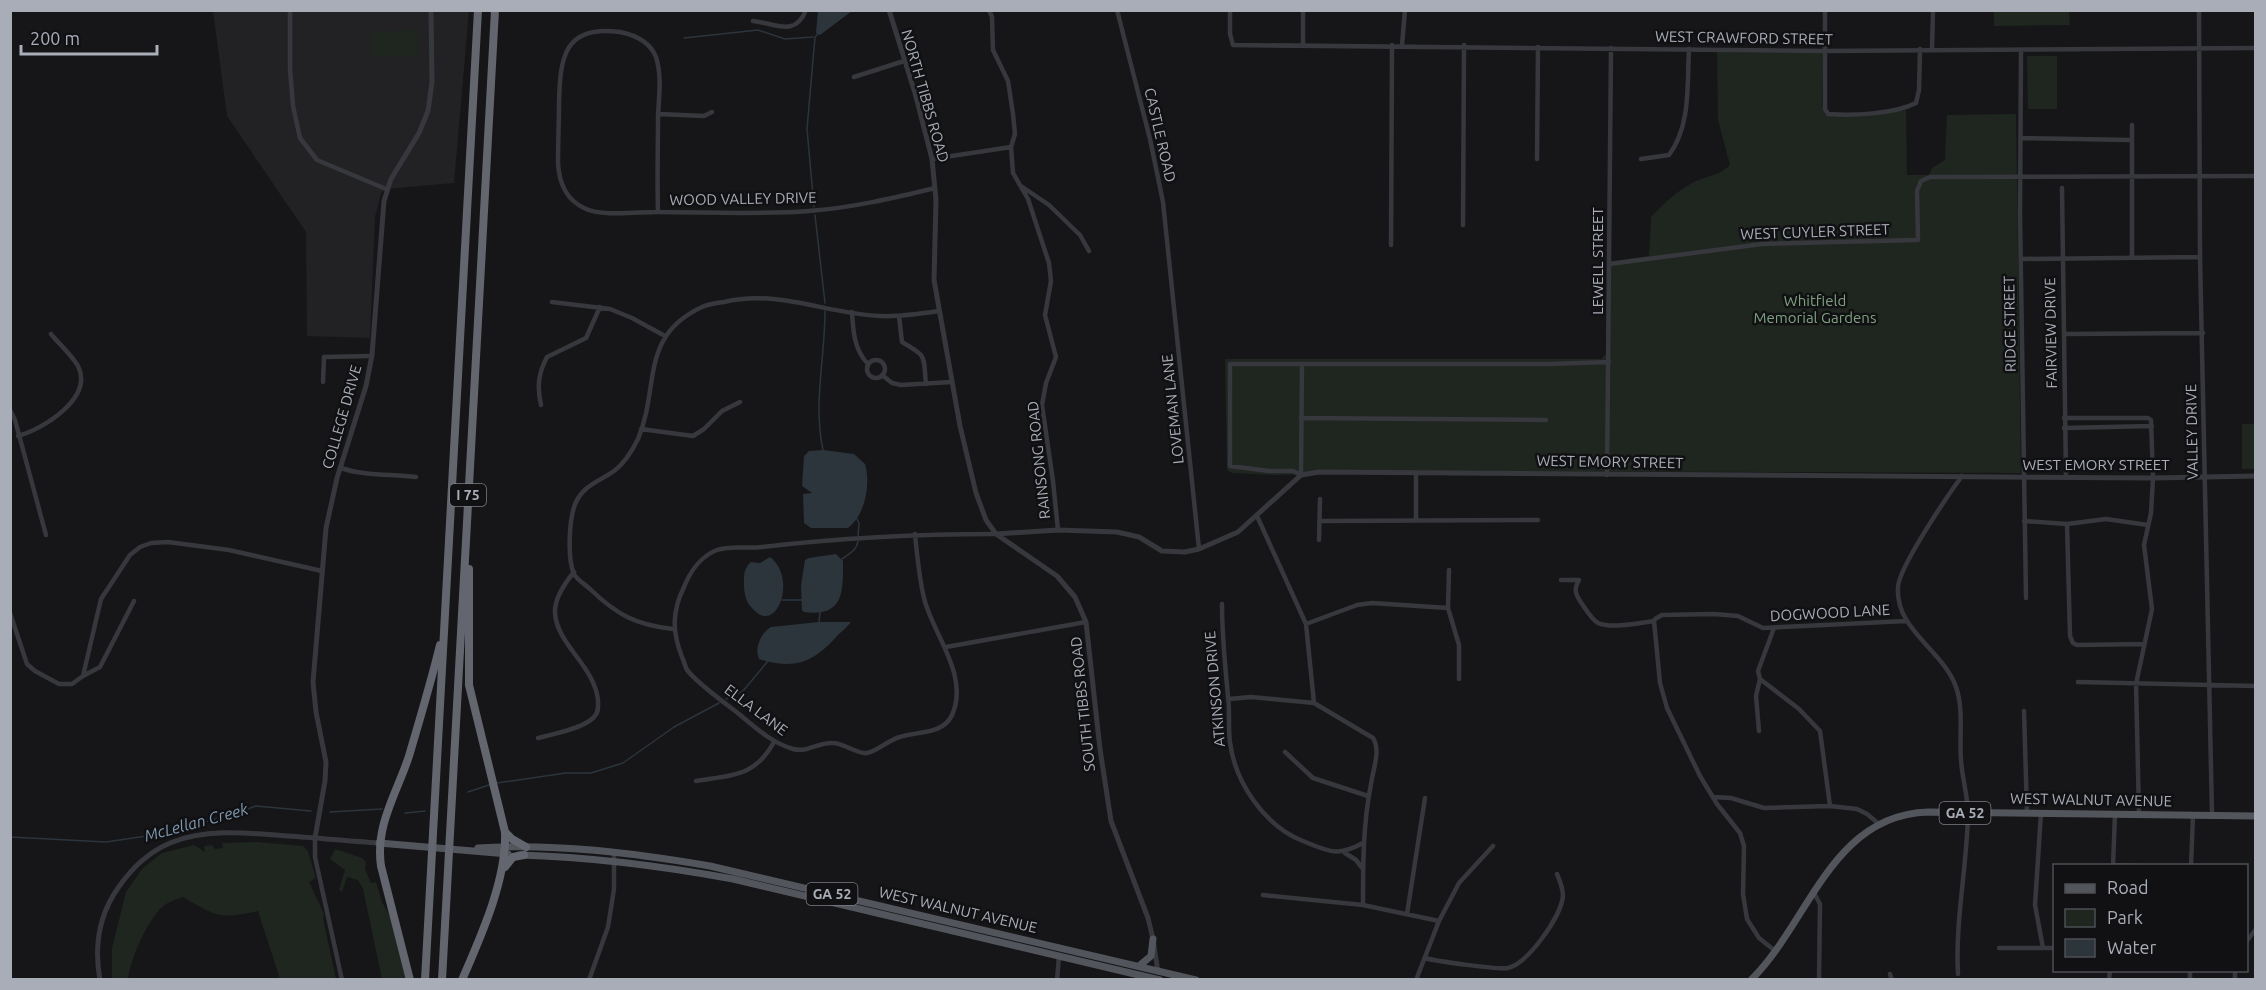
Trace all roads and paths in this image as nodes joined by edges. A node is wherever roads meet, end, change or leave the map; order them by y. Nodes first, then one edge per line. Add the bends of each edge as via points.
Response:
1 (290, 10) edge
2 (431, 10) edge
3 (478, 10) edge
4 (495, 10) edge
5 (806, 10) edge
6 (889, 10) edge
7 (988, 10) edge
8 (1117, 10) edge
9 (1230, 10) edge
10 (1303, 10) edge
11 (1405, 10) edge
12 (1825, 10) edge
13 (1932, 10) edge
14 (2199, 10) edge
15 (753, 21) dead end
16 (1303, 45) junction
17 (1392, 45) junction
18 (1402, 45) junction
19 (1464, 45) junction
20 (1538, 47) junction
21 (1611, 48) junction
22 (2198, 48) junction
23 (2256, 48) edge
24 (1689, 49) junction
25 (1920, 49) junction
26 (1932, 49) junction
27 (2021, 50) junction
28 (1825, 51) junction
29 (904, 61) junction
30 (854, 77) dead end
31 (712, 112) dead end
32 (658, 114) junction
33 (2133, 125) dead end
34 (2021, 138) junction
35 (2132, 140) junction
36 (1011, 147) junction
37 (932, 159) junction
38 (1537, 159) dead end
39 (1641, 159) dead end
40 (2020, 176) junction
41 (2132, 176) junction
42 (2200, 176) junction
43 (2256, 176) edge
44 (1022, 186) junction
45 (935, 188) junction
46 (2062, 188) dead end
47 (386, 189) junction
48 (658, 212) junction
49 (1463, 225) dead end
50 (1391, 245) dead end
51 (1089, 251) dead end
52 (2132, 257) junction
53 (2200, 257) junction
54 (2062, 258) junction
55 (2021, 259) junction
56 (1610, 264) junction
57 (1170, 267) joint
58 (552, 302) dead end
59 (600, 307) junction
60 (939, 310) junction
61 (852, 312) junction
62 (899, 316) junction
63 (2203, 333) junction
64 (51, 334) dead end
65 (2064, 334) junction
66 (664, 336) junction
67 (372, 356) junction
68 (1609, 362) junction
69 (868, 364) junction
70 (1302, 364) junction
71 (882, 375) junction
72 (324, 382) dead end
73 (951, 382) junction
74 (926, 384) junction
75 (740, 402) dead end
76 (541, 405) dead end
77 (10, 410) edge
78 (1301, 418) junction
79 (2064, 418) junction
80 (1546, 420) dead end
81 (2152, 426) junction
82 (2064, 428) junction
83 (641, 429) junction
84 (18, 436) junction
85 (341, 468) junction
86 (1416, 473) junction
87 (1301, 475) junction
88 (1607, 475) junction
89 (1962, 476) junction
90 (2256, 476) edge
91 (416, 477) dead end
92 (2024, 477) junction
93 (2066, 477) junction
94 (2205, 477) junction
95 (2153, 478) junction
96 (1320, 499) dead end
97 (1257, 516) junction
98 (1416, 520) junction
99 (1538, 520) dead end
100 (1320, 521) junction
101 (2024, 521) junction
102 (466, 523) junction
103 (2067, 524) junction
104 (2148, 525) junction
105 (1058, 530) junction
106 (915, 534) junction
107 (996, 534) junction
108 (46, 535) dead end
109 (1319, 540) dead end
110 (1199, 549) junction
111 (1449, 570) dead end
112 (322, 571) junction
113 (574, 572) junction
114 (1561, 580) dead end
115 (2026, 598) dead end
116 (134, 601) dead end
117 (1222, 604) dead end
118 (1448, 608) junction
119 (10, 613) edge
120 (1654, 621) junction
121 (1906, 621) junction
122 (1086, 622) junction
123 (1306, 624) junction
124 (1774, 628) junction
125 (674, 629) junction
126 (444, 633) junction
127 (2144, 644) junction
128 (946, 647) junction
129 (83, 676) junction
130 (1459, 679) dead end
131 (1760, 679) junction
132 (2078, 682) dead end
133 (2136, 684) junction
134 (2210, 686) junction
135 (2256, 686) edge
136 (1229, 699) junction
137 (1314, 703) junction
138 (2024, 711) dead end
139 (1759, 731) dead end
140 (538, 738) dead end
141 (774, 742) junction
142 (1285, 752) dead end
143 (696, 781) dead end
144 (1368, 796) junction
145 (1713, 797) junction
146 (1425, 798) dead end
147 (1830, 806) junction
148 (1968, 813) junction
149 (2027, 813) junction
150 (2041, 813) junction
151 (2115, 814) junction
152 (2139, 814) junction
153 (2193, 815) junction
154 (2212, 815) junction
155 (2256, 816) edge
156 (1879, 824) junction
157 (505, 832) junction
158 (315, 838) junction
159 (379, 843) junction
160 (1363, 843) junction
161 (1493, 846) dead end
162 (506, 850) junction
163 (525, 851) junction
164 (1346, 853) junction
165 (614, 857) junction
166 (2113, 864) edge
167 (2191, 864) edge
168 (503, 870) junction
169 (1363, 870) junction
170 (748, 874) junction
171 (1557, 874) dead end
172 (747, 882) junction
173 (1814, 893) junction
174 (1263, 895) dead end
175 (1363, 905) junction
176 (1407, 914) junction
177 (1439, 921) junction
178 (1154, 939) junction
179 (1999, 948) dead end
180 (2043, 948) junction
181 (2053, 948) edge
182 (1774, 950) junction
183 (1059, 956) junction
184 (1425, 958) junction
185 (1139, 966) junction
186 (1158, 971) junction
187 (1958, 974) dead end
188 (1159, 979) edge
189 (100, 980) edge
190 (342, 980) edge
191 (410, 980) edge
192 (425, 980) edge
193 (442, 980) edge
194 (462, 980) edge
195 (589, 980) edge
196 (1057, 980) edge
197 (1196, 980) edge
198 (1416, 980) edge
199 (1751, 980) edge
200 (1819, 980) edge

1 - 47 street via 290,69 300,138 317,160
2 - 47 street, COLLEGE DRIVE via 432,82 428,111
3 - 126 highway, I 75
4 - 102 highway, I 75
5 - 15 street via 794,27
6 - 29 street, NORTH TIBBS ROAD
7 - 36 street, RAINSONG ROAD via 992,17 993,50 1008,81 1014,114
8 - 57 street, CASTLE ROAD via 1163,202
9 - 16 street, WEST CRAWFORD STREET via 1233,45
10 - 16 street
11 - 18 street
12 - 28 street
13 - 26 street
14 - 22 street, VALLEY DRIVE
16 - 17 street, WEST CRAWFORD STREET
17 - 18 street, WEST CRAWFORD STREET
17 - 50 street
18 - 19 street, WEST CRAWFORD STREET
19 - 20 street, WEST CRAWFORD STREET
19 - 49 street
20 - 21 street, WEST CRAWFORD STREET
20 - 38 street
21 - 24 street, WEST CRAWFORD STREET
21 - 56 street, LEWELL STREET
22 - 23 street, WEST CRAWFORD STREET
22 - 27 street, WEST CRAWFORD STREET
22 - 42 street, VALLEY DRIVE
24 - 28 street, WEST CRAWFORD STREET
24 - 39 street via 1682,134 1669,155
25 - 26 street, WEST CRAWFORD STREET
25 - 28 street, WEST CRAWFORD STREET
25 - 28 street via 1916,103 1907,108 1841,115 1828,114 1825,109
26 - 27 street, WEST CRAWFORD STREET
27 - 34 street, RIDGE STREET
29 - 30 street
29 - 37 street, NORTH TIBBS ROAD
31 - 32 street via 704,116
32 - 48 street, WOOD VALLEY DRIVE
32 - 48 street, WOOD VALLEY DRIVE via 659,69 651,46 632,35 593,32 585,34 564,53 558,163 563,190 584,208 594,211
33 - 35 street
34 - 35 street
34 - 40 street, RIDGE STREET
35 - 41 street
36 - 37 street
36 - 44 street, RAINSONG ROAD via 1013,173
37 - 45 street, NORTH TIBBS ROAD
40 - 41 street
40 - 55 street, RIDGE STREET
40 - 56 street, WEST CUYLER STREET via 1930,177 1921,181 1917,191 1918,240 1762,244
41 - 42 street
41 - 52 street
42 - 43 street
42 - 53 street, VALLEY DRIVE
44 - 51 street via 1080,235
44 - 105 street, RAINSONG ROAD via 1040,231 1051,281 1045,315 1056,357 1042,405
45 - 48 street, WOOD VALLEY DRIVE via 810,211
45 - 60 street, SOUTH TIBBS ROAD via 933,262
46 - 54 street, FAIRVIEW DRIVE
47 - 67 street, COLLEGE DRIVE
52 - 53 street
52 - 54 street
53 - 63 street, VALLEY DRIVE
54 - 55 street
54 - 65 street, FAIRVIEW DRIVE
55 - 92 street, RIDGE STREET
56 - 68 street, LEWELL STREET
57 - 110 street, LOVEMAN LANE
58 - 59 street
59 - 66 street via 632,318
59 - 76 street via 586,338 547,357 539,377
60 - 62 street
60 - 73 street, SOUTH TIBBS ROAD
61 - 62 street
61 - 66 street via 771,298 739,298 704,306 682,318
61 - 69 street via 853,338
62 - 74 street via 902,342 922,355
63 - 65 street
63 - 94 street, VALLEY DRIVE
64 - 84 street via 78,367 79,392 69,406 31,432
65 - 79 street, FAIRVIEW DRIVE
66 - 83 street
67 - 72 street via 324,357
67 - 85 street, COLLEGE DRIVE
68 - 70 street
68 - 88 street, LEWELL STREET
69 - 71 street via 869,375
69 - 71 street via 881,362
70 - 78 street
70 - 87 street via 1230,364 1230,466
71 - 74 street via 901,385
73 - 74 street
73 - 107 street, SOUTH TIBBS ROAD via 976,493
75 - 83 street via 722,411 693,436
77 - 84 street
78 - 80 street
78 - 87 street
79 - 81 street via 2148,418
79 - 82 street, FAIRVIEW DRIVE
81 - 82 street
81 - 95 street
82 - 93 street, FAIRVIEW DRIVE
83 - 113 street via 626,459 583,491 576,503 569,534
84 - 108 street
85 - 91 street via 360,474
85 - 112 street, COLLEGE DRIVE via 329,514
86 - 87 street, WEST EMORY STREET
86 - 88 street, WEST EMORY STREET
86 - 98 street
87 - 97 street
88 - 89 street, WEST EMORY STREET
89 - 92 street, WEST EMORY STREET
89 - 121 street via 1911,556 1898,585
90 - 94 street, WEST EMORY STREET
92 - 93 street, WEST EMORY STREET
92 - 101 street, RIDGE STREET
93 - 95 street, WEST EMORY STREET
94 - 95 street, WEST EMORY STREET
94 - 134 street, VALLEY DRIVE
95 - 104 street
96 - 100 street
97 - 110 street via 1238,532
97 - 123 street
98 - 99 street
98 - 100 street
100 - 109 street
101 - 103 street
101 - 115 street, RIDGE STREET
102 - 157 highway via 470,685
102 - 193 highway, I 75
103 - 104 street via 2106,519
103 - 127 street via 2073,643
104 - 127 street via 2144,556 2152,609
105 - 107 street
105 - 110 street via 1117,532 1139,537 1162,551
106 - 107 street, ELLA LANE
106 - 125 street, ELLA LANE via 718,550 706,556 689,574 679,596
106 - 128 street, ELLA LANE via 930,619
107 - 122 street, SOUTH TIBBS ROAD via 1057,576 1075,597
111 - 118 street
112 - 129 street via 229,550 168,542 140,547 130,555 101,599
112 - 158 street, COLLEGE DRIVE via 313,682 326,773
113 - 125 street via 609,607 630,620
113 - 140 street via 563,586 555,611 558,626 592,677 598,711 594,719
114 - 120 street, DOGWOOD LANE via 1579,580 1576,595 1598,623
116 - 129 street via 100,667
117 - 136 street, ATKINSON DRIVE
118 - 123 street via 1372,603
118 - 130 street via 1459,645
119 - 129 street via 27,663 35,670 59,684 72,684
120 - 124 street, DOGWOOD LANE via 1662,615 1714,614 1738,616 1763,628
120 - 145 street via 1660,683 1667,708
121 - 124 street, DOGWOOD LANE
121 - 148 street via 1945,667 1956,688
122 - 128 street
122 - 178 street, SOUTH TIBBS ROAD via 1111,821
123 - 137 street
124 - 131 street via 1758,671
125 - 141 street, ELLA LANE via 687,669
126 - 159 highway via 430,689
126 - 192 highway, I 75
127 - 133 street
128 - 141 street, ELLA LANE via 956,689 952,716 945,724 932,731 892,739 869,753 834,742 802,751
131 - 139 street via 1756,696
131 - 147 street via 1820,731
132 - 133 street
133 - 134 street
133 - 152 street
134 - 135 street
134 - 154 street, VALLEY DRIVE
136 - 137 street via 1251,697
136 - 164 street, ATKINSON DRIVE via 1230,743 1240,779 1258,807 1289,835 1324,850
137 - 144 street via 1373,738 1377,753
138 - 149 street
141 - 143 street via 767,756 751,769
142 - 144 street via 1312,778
144 - 160 street
145 - 147 street via 1764,808
145 - 182 street via 1740,833 1744,846 1743,894 1749,924
146 - 176 street
147 - 156 street via 1863,811
148 - 149 main road, WEST WALNUT AVENUE / GA 52
148 - 156 main road, WEST WALNUT AVENUE / GA 52 via 1916,813
148 - 187 street
149 - 150 main road, WEST WALNUT AVENUE / GA 52
150 - 151 main road, WEST WALNUT AVENUE / GA 52
150 - 180 street via 2034,905
151 - 152 main road, WEST WALNUT AVENUE / GA 52
151 - 166 street
152 - 153 main road, WEST WALNUT AVENUE / GA 52
153 - 154 main road, WEST WALNUT AVENUE / GA 52
153 - 167 street
154 - 155 main road, WEST WALNUT AVENUE / GA 52
156 - 173 main road, WEST WALNUT AVENUE / GA 52 via 1848,848
157 - 162 highway
157 - 163 highway
158 - 159 street
158 - 189 street via 220,833 190,837 157,850 128,875 107,907 98,946
158 - 190 street via 315,857
159 - 162 main road, WEST WALNUT AVENUE / GA 52
159 - 191 highway via 381,866
160 - 164 street
160 - 169 street
161 - 177 street via 1460,883
162 - 163 main road, WEST WALNUT AVENUE / GA 52
162 - 168 highway
163 - 165 main road, WEST WALNUT AVENUE / GA 52
163 - 168 highway via 513,857
164 - 169 street
165 - 170 main road, WEST WALNUT AVENUE / GA 52 via 684,861
165 - 172 main road, WEST WALNUT AVENUE / GA 52
165 - 195 street via 608,927
168 - 194 highway
169 - 175 street
170 - 172 street
170 - 185 main road, WEST WALNUT AVENUE / GA 52
171 - 184 street via 1562,891 1560,907 1534,949 1513,966 1497,969
172 - 183 main road, WEST WALNUT AVENUE / GA 52
173 - 182 main road, WEST WALNUT AVENUE / GA 52
173 - 200 street via 1820,904
174 - 175 street
175 - 176 street
176 - 177 street
177 - 184 street
178 - 185 main road via 1151,956
178 - 186 street, SOUTH TIBBS ROAD
179 - 180 street
180 - 181 street
182 - 199 main road, WEST WALNUT AVENUE / GA 52
183 - 188 main road, WEST WALNUT AVENUE / GA 52
183 - 196 street
184 - 198 street
185 - 186 main road, WEST WALNUT AVENUE / GA 52
186 - 188 street, SOUTH TIBBS ROAD
186 - 197 main road, WEST WALNUT AVENUE / GA 52

